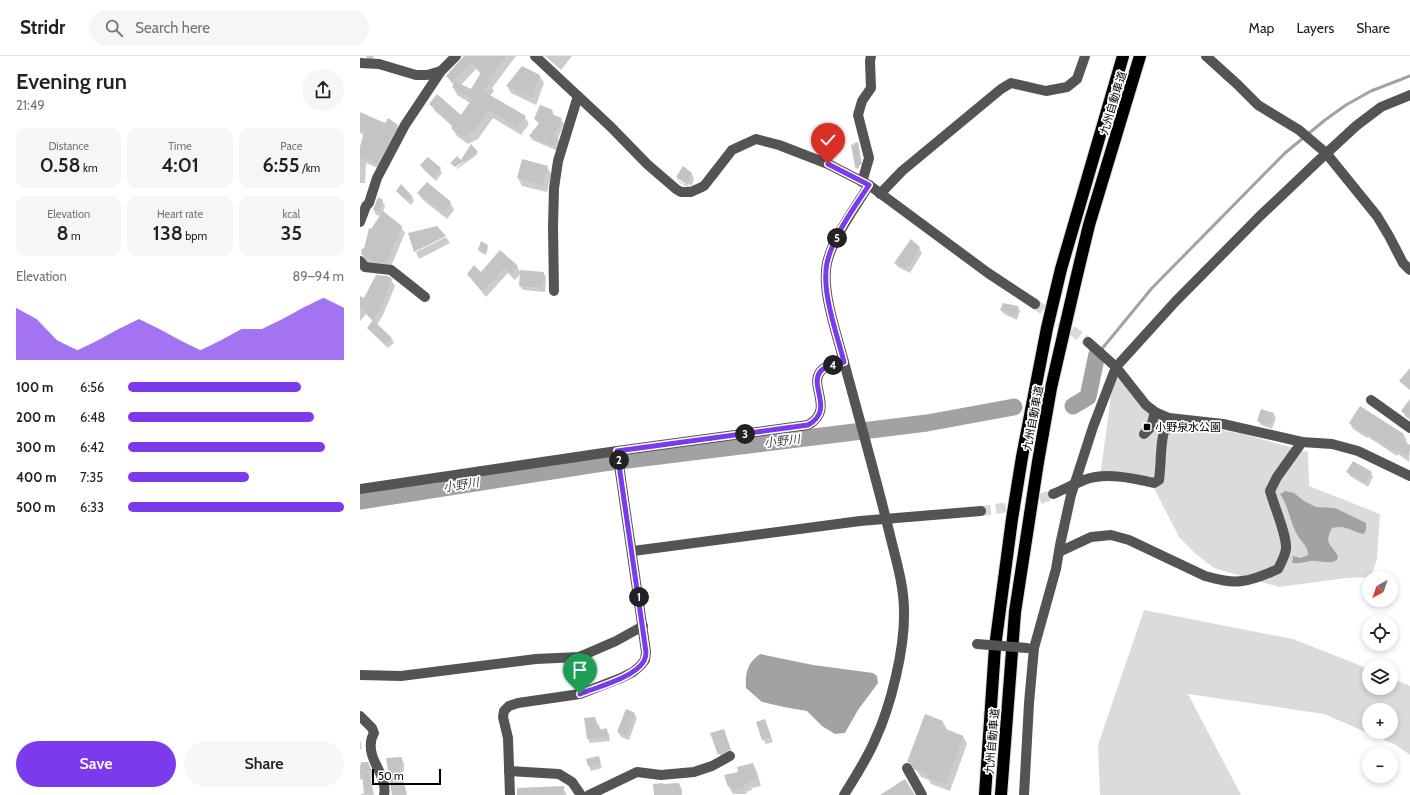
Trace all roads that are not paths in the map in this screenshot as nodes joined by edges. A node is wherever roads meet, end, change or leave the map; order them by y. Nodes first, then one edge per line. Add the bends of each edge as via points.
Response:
1 (456, 56) edge
2 (535, 56) edge
3 (871, 56) edge
4 (1085, 56) edge
5 (1123, 56) edge
6 (1140, 56) edge
7 (1206, 56) edge
8 (360, 63) edge
9 (441, 71) junction
10 (1410, 95) edge
11 (578, 96) junction
12 (1326, 153) junction
13 (865, 183) junction
14 (880, 194) junction
15 (360, 222) edge
16 (360, 261) edge
17 (1410, 270) edge
18 (554, 291) dead end
19 (425, 297) dead end
20 (1035, 304) tunnel mouth
21 (1088, 342) tunnel mouth
22 (844, 362) junction
23 (1112, 363) junction
24 (1371, 400) dead end
25 (1155, 412) junction
26 (1169, 418) junction
27 (1410, 428) edge
28 (1144, 434) dead end
29 (1302, 442) junction
30 (618, 454) junction
31 (1410, 476) edge
32 (1075, 484) junction
33 (360, 489) edge
34 (1053, 494) tunnel mouth
35 (980, 511) tunnel mouth
36 (886, 518) junction
37 (633, 551) junction
38 (1059, 552) junction
39 (643, 626) junction
40 (977, 644) dead end
41 (1030, 648) junction
42 (360, 675) edge
43 (360, 716) edge
44 (730, 756) dead end
45 (907, 768) dead end
46 (509, 771) junction
47 (384, 795) edge
48 (510, 795) edge
49 (580, 795) edge
50 (589, 795) edge
51 (844, 795) edge
52 (922, 795) edge
53 (985, 795) edge
54 (1001, 795) edge
55 (1024, 795) edge

1 - 9 street
2 - 11 street
3 - 13 street via 871,88 862,101 858,115 869,158
4 - 14 street via 1077,79 1067,87 1046,91 1011,83 1001,89 902,171
5 - 53 highway, 九州自動車道 via 1061,269 1022,457 995,647
6 - 54 highway, 九州自動車道 via 1089,225 1050,396 1015,612
7 - 12 street via 1258,105 1299,130
8 - 9 street via 379,64 416,74 427,75
9 - 15 street via 405,124 378,178
10 - 12 street via 1381,107
11 - 13 street via 647,164 681,192 691,192 704,186 732,150 756,139 828,164
11 - 18 street via 558,161 554,188
12 - 17 street via 1377,216 1403,263
12 - 23 street
13 - 14 street
13 - 22 street via 827,263 826,291
14 - 20 street
16 - 19 street via 365,267 391,270
21 - 23 street
22 - 30 street via 828,367 819,374 817,381 820,415 816,421 808,425
22 - 36 street
23 - 25 street via 1146,405
23 - 32 street
24 - 27 street
25 - 26 street
25 - 28 street via 1151,427
26 - 29 street via 1223,424
26 - 32 street via 1162,436 1159,480 1154,483 1118,476 1085,480
29 - 31 street via 1332,444 1358,451
29 - 38 street via 1270,491 1286,548 1278,569 1242,582 1216,580 1129,540 1111,535 1091,537
30 - 33 street
30 - 37 street
32 - 34 street
32 - 38 street
35 - 36 street
36 - 37 street
36 - 51 street via 901,580 904,610 902,640 886,713 864,763
37 - 39 street
38 - 41 street via 1052,587
39 - 42 street via 579,657 536,659 401,676
39 - 46 street via 645,660 633,672 580,694 518,702 504,711
40 - 41 street, bridge
41 - 55 street
43 - 47 street via 374,732 370,742 385,783
44 - 50 street via 694,772 661,775 637,772
45 - 52 street
46 - 48 street
46 - 49 street via 559,774 572,782

